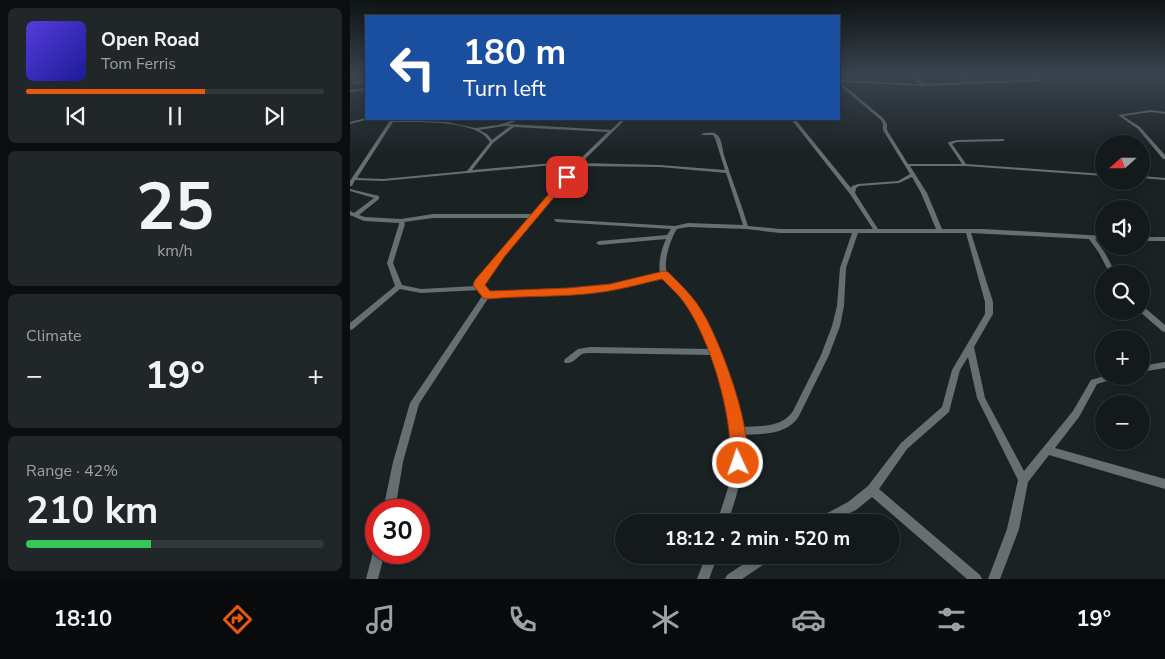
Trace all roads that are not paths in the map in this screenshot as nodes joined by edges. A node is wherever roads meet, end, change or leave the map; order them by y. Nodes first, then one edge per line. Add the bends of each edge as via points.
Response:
1 (859, 101) edge
2 (1165, 113) edge
3 (365, 120) edge
4 (392, 120) edge
5 (517, 120) edge
6 (623, 120) edge
7 (794, 120) edge
8 (350, 123) edge
9 (514, 124) junction
10 (504, 125) junction
11 (474, 129) junction
12 (611, 131) junction
13 (702, 134) dead end
14 (1003, 140) dead end
15 (492, 142) junction
16 (1165, 158) edge
17 (578, 164) junction
18 (907, 165) junction
19 (965, 165) junction
20 (469, 171) junction
21 (726, 172) junction
22 (1095, 174) edge
23 (912, 176) junction
24 (1150, 178) edge
25 (355, 179) junction
26 (1165, 179) edge
27 (350, 186) edge
28 (852, 193) junction
29 (353, 214) edge
30 (535, 216) junction
31 (557, 220) dead end
32 (400, 221) junction
33 (746, 227) junction
34 (675, 228) junction
35 (855, 230) junction
36 (876, 230) junction
37 (939, 230) junction
38 (968, 231) junction
39 (669, 237) junction
40 (1091, 238) junction
41 (1095, 238) edge
42 (1150, 239) edge
43 (1165, 239) edge
44 (599, 242) dead end
45 (1108, 265) edge
46 (664, 275) junction
47 (399, 287) junction
48 (484, 292) junction
49 (1150, 317) edge
50 (350, 327) edge
51 (1165, 330) edge
52 (970, 348) junction
53 (716, 352) junction
54 (568, 361) dead end
55 (1165, 365) edge
56 (1150, 368) edge
57 (1095, 382) edge
58 (737, 431) junction
59 (1048, 450) junction
60 (1022, 480) junction
61 (1165, 484) edge
62 (872, 490) junction
63 (391, 499) edge
64 (725, 514) edge
65 (837, 514) edge
66 (376, 564) edge
67 (709, 564) edge
68 (754, 564) edge
69 (372, 579) edge
70 (703, 579) edge
71 (730, 579) edge
72 (976, 579) edge
73 (994, 579) edge

1 - 18 street via 882,119 885,130
2 - 16 street via 1151,111 1120,115 1139,128
3 - 8 street
4 - 11 street via 425,120
4 - 25 street
5 - 10 street
6 - 12 street
7 - 28 street
9 - 10 street
9 - 12 street
9 - 15 street
10 - 11 street
11 - 15 street via 488,135
12 - 17 street
13 - 21 street via 716,135
14 - 19 street via 950,143
15 - 20 street
17 - 20 street
17 - 21 street via 680,167
17 - 30 street
18 - 19 street
18 - 23 street
19 - 22 street
20 - 25 street via 383,180
21 - 33 street
23 - 28 street via 898,182 858,185
23 - 37 street via 924,193
24 - 26 street
25 - 27 street
27 - 29 street via 377,198
28 - 36 street
29 - 32 street via 364,219
30 - 32 street via 433,216
30 - 48 street via 479,282
31 - 34 street
32 - 47 street via 402,224 390,263
33 - 34 street
33 - 35 street via 780,231
34 - 39 street
35 - 36 street
35 - 58 street via 842,273 839,315 832,336 819,369 792,419 768,429
36 - 37 street
37 - 38 street
38 - 40 street
38 - 52 street via 989,302 988,314
39 - 44 street
39 - 46 street
40 - 41 street
40 - 45 street
42 - 43 street
46 - 48 street via 588,291
46 - 53 street via 698,314
47 - 48 street via 421,291
47 - 50 street
48 - 63 street via 415,403
49 - 51 street
52 - 60 street via 980,398
52 - 62 street via 956,370 946,408 904,446
53 - 54 street via 590,350 581,351
53 - 58 street
55 - 56 street
57 - 59 street via 1076,414
58 - 64 street via 738,463
59 - 60 street
59 - 61 street
60 - 73 street via 1013,529
62 - 65 street
62 - 72 street
66 - 69 street
67 - 70 street
68 - 71 street

